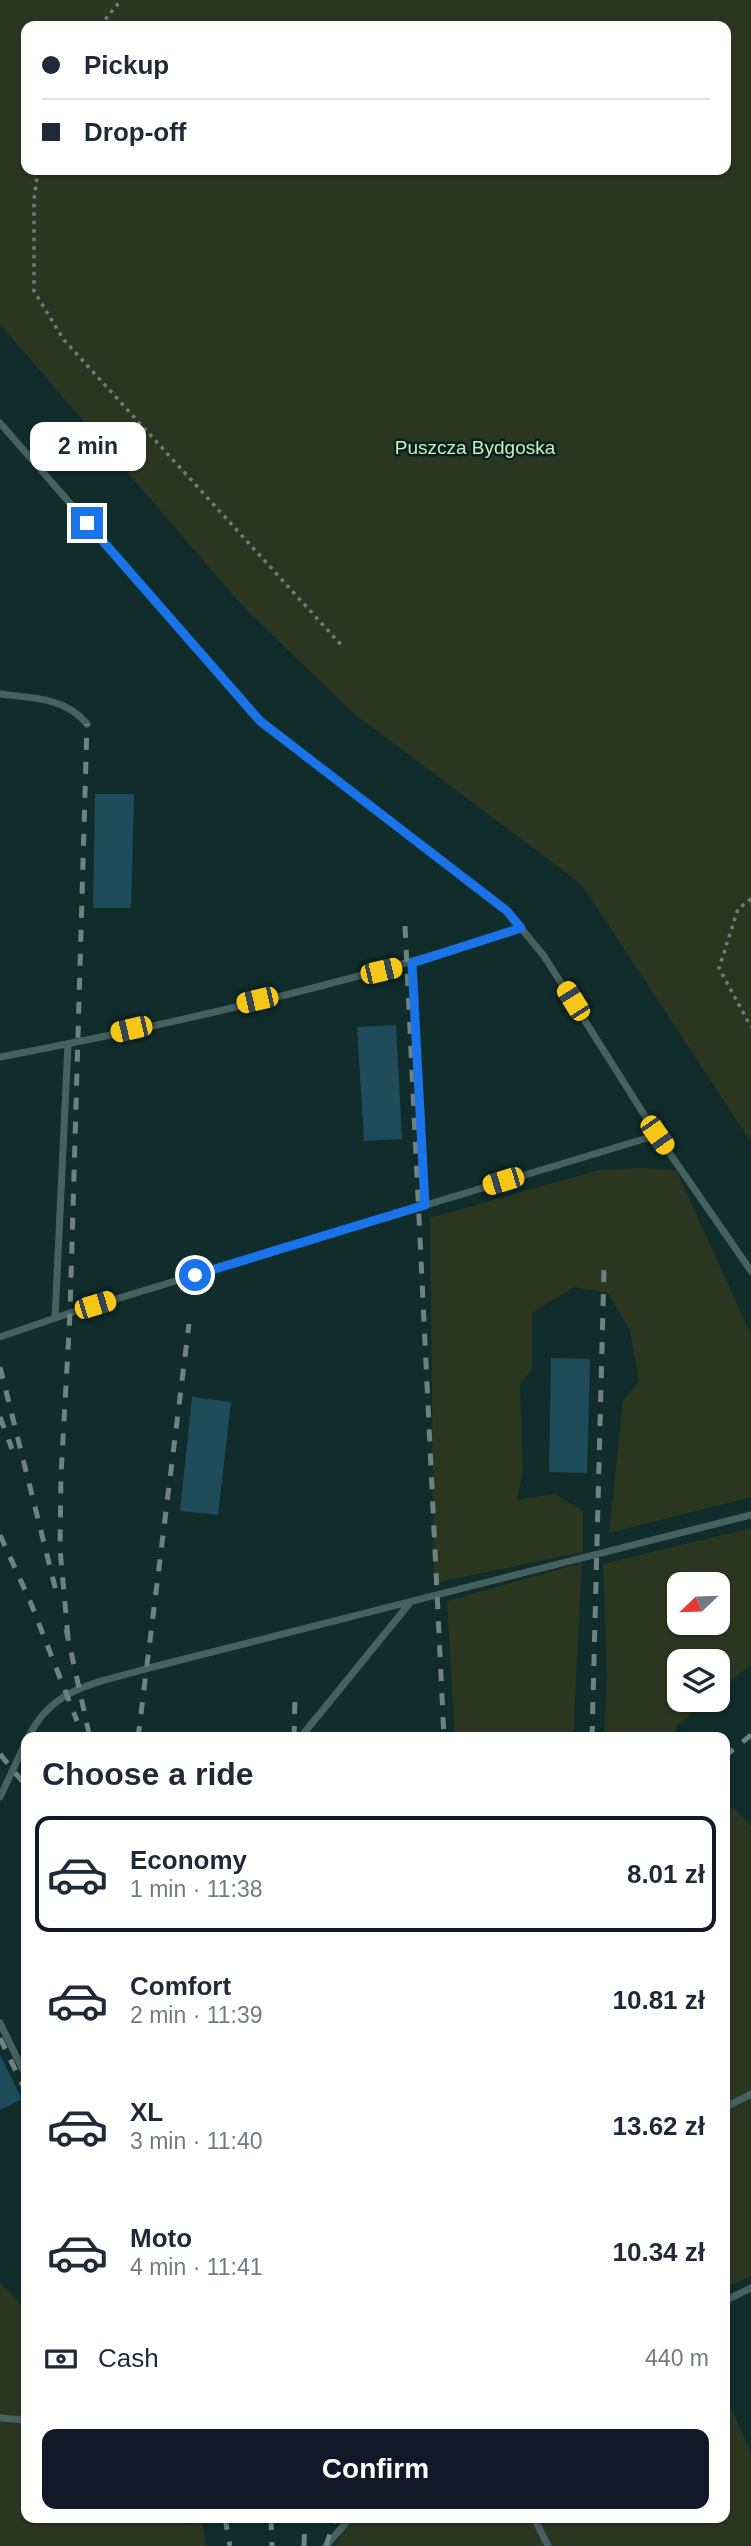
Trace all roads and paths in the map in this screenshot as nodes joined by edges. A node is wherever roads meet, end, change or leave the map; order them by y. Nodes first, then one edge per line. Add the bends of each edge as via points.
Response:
1 (121, 0) edge
2 (104, 21) edge
3 (37, 175) edge
4 (0, 424) edge
5 (343, 647) dead end
6 (0, 694) edge
7 (86, 724) dead end
8 (751, 898) edge
9 (521, 928) junction
10 (412, 963) junction
11 (751, 1027) edge
12 (68, 1044) junction
13 (0, 1057) edge
14 (657, 1135) junction
15 (425, 1205) junction
16 (751, 1271) edge
17 (55, 1318) junction
18 (0, 1337) edge
19 (751, 1515) edge
20 (409, 1604) junction
21 (32, 1732) edge
22 (305, 1732) edge
23 (21, 1753) edge
24 (0, 1797) edge
25 (0, 2023) edge
26 (21, 2066) edge
27 (751, 2094) edge
28 (730, 2105) edge
29 (751, 2288) edge
30 (730, 2298) edge
31 (0, 2418) edge
32 (21, 2420) edge
33 (346, 2523) edge
34 (536, 2523) edge
35 (326, 2546) edge
36 (548, 2546) edge

1 - 2 path
3 - 5 path via 34,291 64,340
4 - 9 lane via 260,721 507,911
6 - 7 lane via 44,699 70,708
8 - 11 path via 738,909 719,968
9 - 10 lane
9 - 14 lane via 544,956
10 - 12 lane
10 - 15 lane
12 - 13 lane
12 - 17 lane
14 - 15 lane
14 - 16 lane
15 - 17 lane
17 - 18 lane
19 - 20 lane
20 - 21 lane via 78,1690 44,1710
20 - 22 lane
23 - 24 lane
25 - 26 lane
27 - 28 lane
29 - 30 lane
31 - 32 lane
33 - 35 lane
34 - 36 lane

